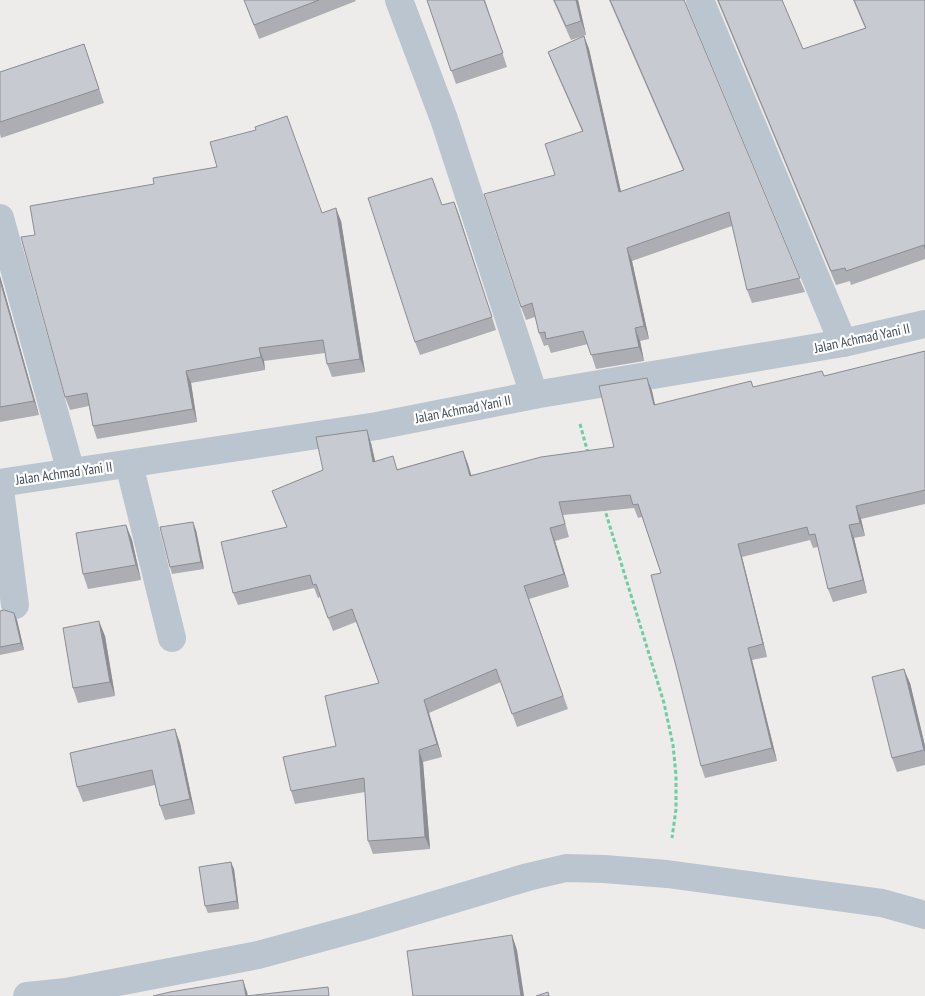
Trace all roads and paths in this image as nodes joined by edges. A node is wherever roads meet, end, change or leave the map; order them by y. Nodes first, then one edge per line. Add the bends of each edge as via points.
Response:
1 (399, 0) edge
2 (700, 0) edge
3 (0, 218) edge
4 (925, 324) edge
5 (843, 343) junction
6 (569, 389) junction
7 (534, 396) junction
8 (589, 456) edge
9 (129, 464) junction
10 (71, 472) junction
11 (0, 483) edge
12 (0, 490) edge
13 (604, 504) edge
14 (15, 605) dead end
15 (172, 638) dead end
16 (667, 874) junction
17 (925, 915) edge
18 (27, 996) edge

1 - 7 street via 444,119
2 - 5 street
3 - 10 street
4 - 5 street, Jalan Achmad Yani II
5 - 6 street, Jalan Achmad Yani II
6 - 7 street, Jalan Achmad Yani II
6 - 8 path
7 - 9 street, Jalan Achmad Yani II via 377,426
9 - 10 street, Jalan Achmad Yani II
9 - 15 street
10 - 11 street, Jalan Achmad Yani II
12 - 14 street
13 - 16 path via 664,703 673,744 676,810
16 - 17 street via 882,903
16 - 18 street via 566,868 258,955 66,992

